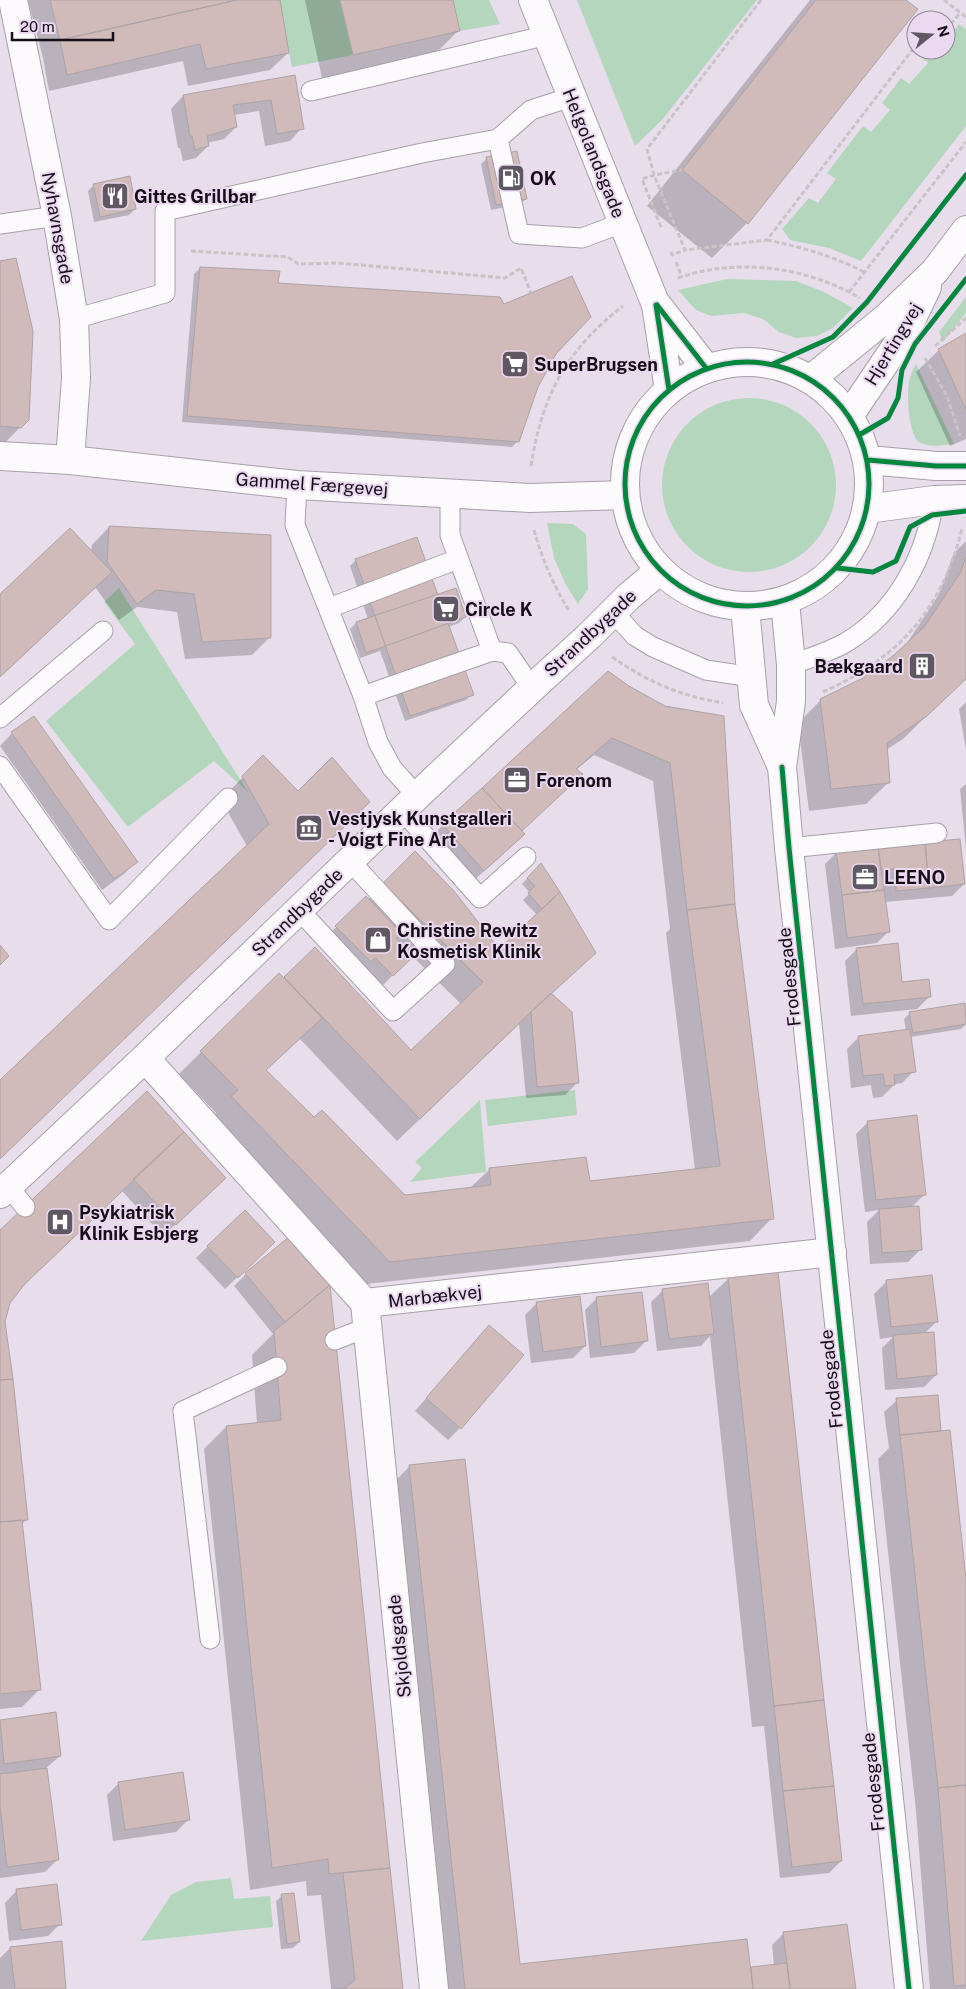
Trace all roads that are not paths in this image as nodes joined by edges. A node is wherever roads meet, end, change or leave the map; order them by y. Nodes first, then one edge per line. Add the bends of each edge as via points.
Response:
1 (13, 0) edge
2 (533, 0) edge
3 (548, 35) junction
4 (311, 91) dead end
5 (571, 97) junction
6 (498, 139) junction
7 (57, 216) junction
8 (622, 223) junction
9 (0, 224) edge
10 (966, 230) edge
11 (653, 297) junction
12 (74, 319) junction
13 (896, 325) junction
14 (706, 368) junction
15 (811, 379) junction
16 (669, 390) junction
17 (849, 416) junction
18 (0, 456) edge
19 (70, 460) junction
20 (868, 460) junction
21 (966, 466) edge
22 (296, 485) junction
23 (450, 493) junction
24 (625, 495) junction
25 (966, 499) edge
26 (934, 500) junction
27 (867, 509) junction
28 (458, 559) junction
29 (660, 570) junction
30 (785, 601) junction
31 (745, 607) junction
32 (329, 608) junction
33 (613, 612) junction
34 (103, 631) dead end
35 (492, 651) junction
36 (791, 665) junction
37 (752, 677) junction
38 (532, 688) junction
39 (364, 696) junction
40 (0, 718) edge
41 (0, 766) edge
42 (782, 767) junction
43 (228, 798) dead end
44 (409, 803) junction
45 (937, 833) dead end
46 (789, 848) junction
47 (526, 857) dead end
48 (350, 861) junction
49 (299, 910) junction
50 (146, 1058) junction
51 (11, 1196) edge
52 (832, 1252) junction
53 (366, 1315) junction
54 (335, 1340) dead end
55 (277, 1367) dead end
56 (210, 1639) dead end
57 (434, 1989) edge
58 (909, 1989) edge

1 - 7 street, Nyhavnsgade
2 - 3 street, Helgolandsgade
3 - 4 lane
3 - 5 street, Helgolandsgade
5 - 6 lane via 531,110
5 - 8 street, Helgolandsgade
6 - 8 lane via 519,234 582,238
6 - 12 lane via 165,211 165,293
7 - 9 lane
7 - 12 street, Nyhavnsgade
8 - 11 street, Helgolandsgade
10 - 13 street, Hjertingvej
11 - 14 street, Helgolandsgade
11 - 16 street, Helgolandsgade
12 - 19 street, Nyhavnsgade via 76,378
13 - 15 street, Hjertingvej
13 - 17 street, Hjertingvej
14 - 15 street via 728,362 751,361 773,364
14 - 16 street
15 - 17 street
16 - 24 street via 648,411 634,437 626,465
17 - 20 street via 860,435
18 - 19 street, Gammel Færgevej
19 - 22 street, Gammel Færgevej
20 - 21 street
20 - 27 street
22 - 23 street, Gammel Færgevej
22 - 32 lane via 295,525
23 - 24 street, Gammel Færgevej via 530,498
23 - 28 lane via 450,534
24 - 29 street via 631,522 642,548
25 - 26 street
26 - 27 street
26 - 36 lane via 921,552 901,590 872,623 844,644
27 - 30 street via 856,541 837,568 815,586
28 - 32 lane
28 - 35 lane
29 - 31 street via 685,589 706,599
29 - 33 street, Strandbygade
30 - 31 street
30 - 36 street, Frodesgade
31 - 37 street, Frodesgade
32 - 39 lane
33 - 37 lane via 635,636 653,647 706,670
33 - 38 street, Strandbygade
34 - 40 lane
35 - 38 lane via 508,653
35 - 39 lane
36 - 42 street, Frodesgade via 791,700
37 - 42 street, Frodesgade via 754,705
38 - 44 street, Strandbygade
39 - 44 lane via 378,742
41 - 43 lane via 109,920
42 - 46 street, Frodesgade
44 - 47 lane via 480,898
44 - 48 street, Strandbygade
45 - 46 lane
46 - 52 street, Frodesgade
48 - 49 street, Strandbygade
48 - 49 lane via 445,964 394,1011
49 - 50 street, Strandbygade
50 - 51 street, Strandbygade
50 - 53 street, Marbækvej
52 - 53 street, Marbækvej
52 - 58 street, Frodesgade
53 - 54 lane
53 - 57 street, Skjoldsgade
55 - 56 lane via 183,1411

